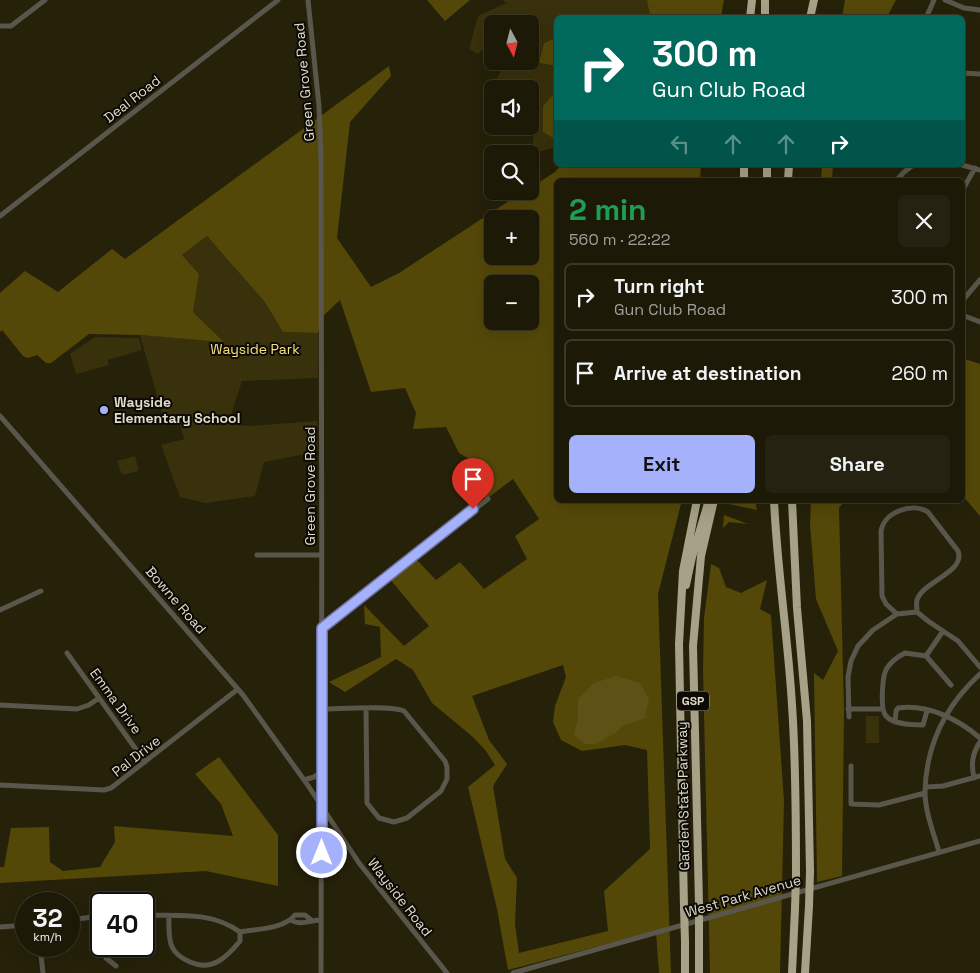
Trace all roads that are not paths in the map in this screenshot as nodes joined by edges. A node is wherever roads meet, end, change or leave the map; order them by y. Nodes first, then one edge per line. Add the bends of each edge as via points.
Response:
1 (45, 0) edge
2 (278, 0) edge
3 (308, 0) edge
4 (752, 0) edge
5 (765, 0) edge
6 (814, 0) edge
7 (934, 0) edge
8 (945, 0) edge
9 (980, 10) edge
10 (750, 15) edge
11 (765, 15) edge
12 (811, 15) edge
13 (927, 15) edge
14 (0, 26) edge
15 (965, 73) edge
16 (980, 74) edge
17 (911, 167) edge
18 (977, 169) edge
19 (898, 178) edge
20 (965, 187) edge
21 (0, 216) edge
22 (980, 280) edge
23 (965, 298) edge
24 (965, 316) edge
25 (980, 322) edge
26 (0, 416) edge
27 (488, 498) dead end
28 (696, 503) edge
29 (708, 503) edge
30 (713, 503) edge
31 (774, 503) edge
32 (792, 503) edge
33 (257, 555) dead end
34 (322, 555) junction
35 (41, 591) dead end
36 (682, 609) junction
37 (0, 610) edge
38 (917, 612) junction
39 (897, 614) junction
40 (322, 628) junction
41 (943, 631) junction
42 (67, 653) dead end
43 (926, 656) junction
44 (980, 667) edge
45 (980, 674) edge
46 (951, 685) dead end
47 (238, 689) junction
48 (99, 698) junction
49 (0, 705) edge
50 (322, 709) junction
51 (366, 709) junction
52 (848, 709) junction
53 (882, 709) junction
54 (927, 711) junction
55 (946, 714) junction
56 (849, 718) dead end
57 (896, 722) junction
58 (980, 738) edge
59 (980, 742) edge
60 (145, 762) junction
61 (851, 766) dead end
62 (322, 772) junction
63 (977, 777) edge
64 (304, 780) junction
65 (0, 785) edge
66 (926, 790) junction
67 (322, 808) junction
68 (342, 838) junction
69 (980, 841) edge
70 (323, 842) junction
71 (939, 852) junction
72 (155, 915) edge
73 (169, 916) junction
74 (321, 920) junction
75 (15, 926) edge
76 (0, 927) edge
77 (240, 932) junction
78 (41, 957) edge
79 (106, 957) edge
80 (116, 966) dead end
81 (43, 973) edge
82 (321, 973) edge
83 (447, 973) edge
84 (513, 973) edge
85 (685, 973) edge
86 (699, 973) edge
87 (792, 973) edge
88 (805, 973) edge

1 - 14 street via 11,26
2 - 21 street, Deal Road
3 - 34 street, Green Grove Road via 320,126
4 - 10 highway
5 - 11 highway
6 - 12 highway
7 - 13 street
8 - 9 street
15 - 16 street
17 - 19 street
18 - 20 street
22 - 23 street
24 - 25 street
26 - 47 street, Bowne Road
27 - 40 street
28 - 36 highway, Garden State Parkway / GSP via 683,570
29 - 36 highway via 692,557
30 - 86 highway, Garden State Parkway / GSP, bridge via 701,556 693,646
31 - 87 highway, bridge via 793,713 796,876
32 - 88 highway, bridge via 807,731 810,871
33 - 34 street
34 - 40 street, Green Grove Road
35 - 37 street
36 - 85 highway, Garden State Parkway / GSP, bridge via 679,681
38 - 39 street
38 - 39 street via 917,598 957,565 960,555 928,512 900,510 882,525 881,531 882,596
38 - 41 street
39 - 52 street via 865,637 853,655 848,677
40 - 50 street, Green Grove Road
41 - 43 street
41 - 44 street via 958,641
42 - 48 street, Emma Drive
43 - 46 street
43 - 53 street via 905,653 888,666 884,675
45 - 55 street
47 - 60 street, Pal Drive
47 - 64 street, Bowne Road
48 - 49 street via 77,709
48 - 60 street, Emma Drive
50 - 51 street
50 - 62 street, Green Grove Road
51 - 51 street via 367,803 379,818 399,821 441,791 447,779 447,767 404,711
52 - 53 street
52 - 56 street
53 - 57 street via 886,717
54 - 55 street
54 - 57 street via 923,725
54 - 57 street via 898,708
55 - 58 street
55 - 66 street via 931,750
59 - 63 street via 972,762
60 - 65 street, Pal Drive via 108,790
61 - 66 street via 851,804 879,805
62 - 64 street
62 - 67 street, Green Grove Road
63 - 66 street
64 - 67 street, Bowne Road
66 - 71 street
67 - 68 street, Wayside Road
67 - 70 street, Green Grove Road
68 - 70 street
68 - 83 street, Wayside Road via 376,886
69 - 71 street, West Park Avenue
70 - 74 street, Green Grove Road
71 - 84 street, West Park Avenue
72 - 73 street
73 - 77 street via 203,916 224,922
73 - 77 street via 172,947 181,958 196,965 208,966 218,962 240,942
74 - 77 street via 311,920 305,915 295,916 282,924
74 - 82 street, Green Grove Road
75 - 76 street
78 - 81 street
79 - 80 street

